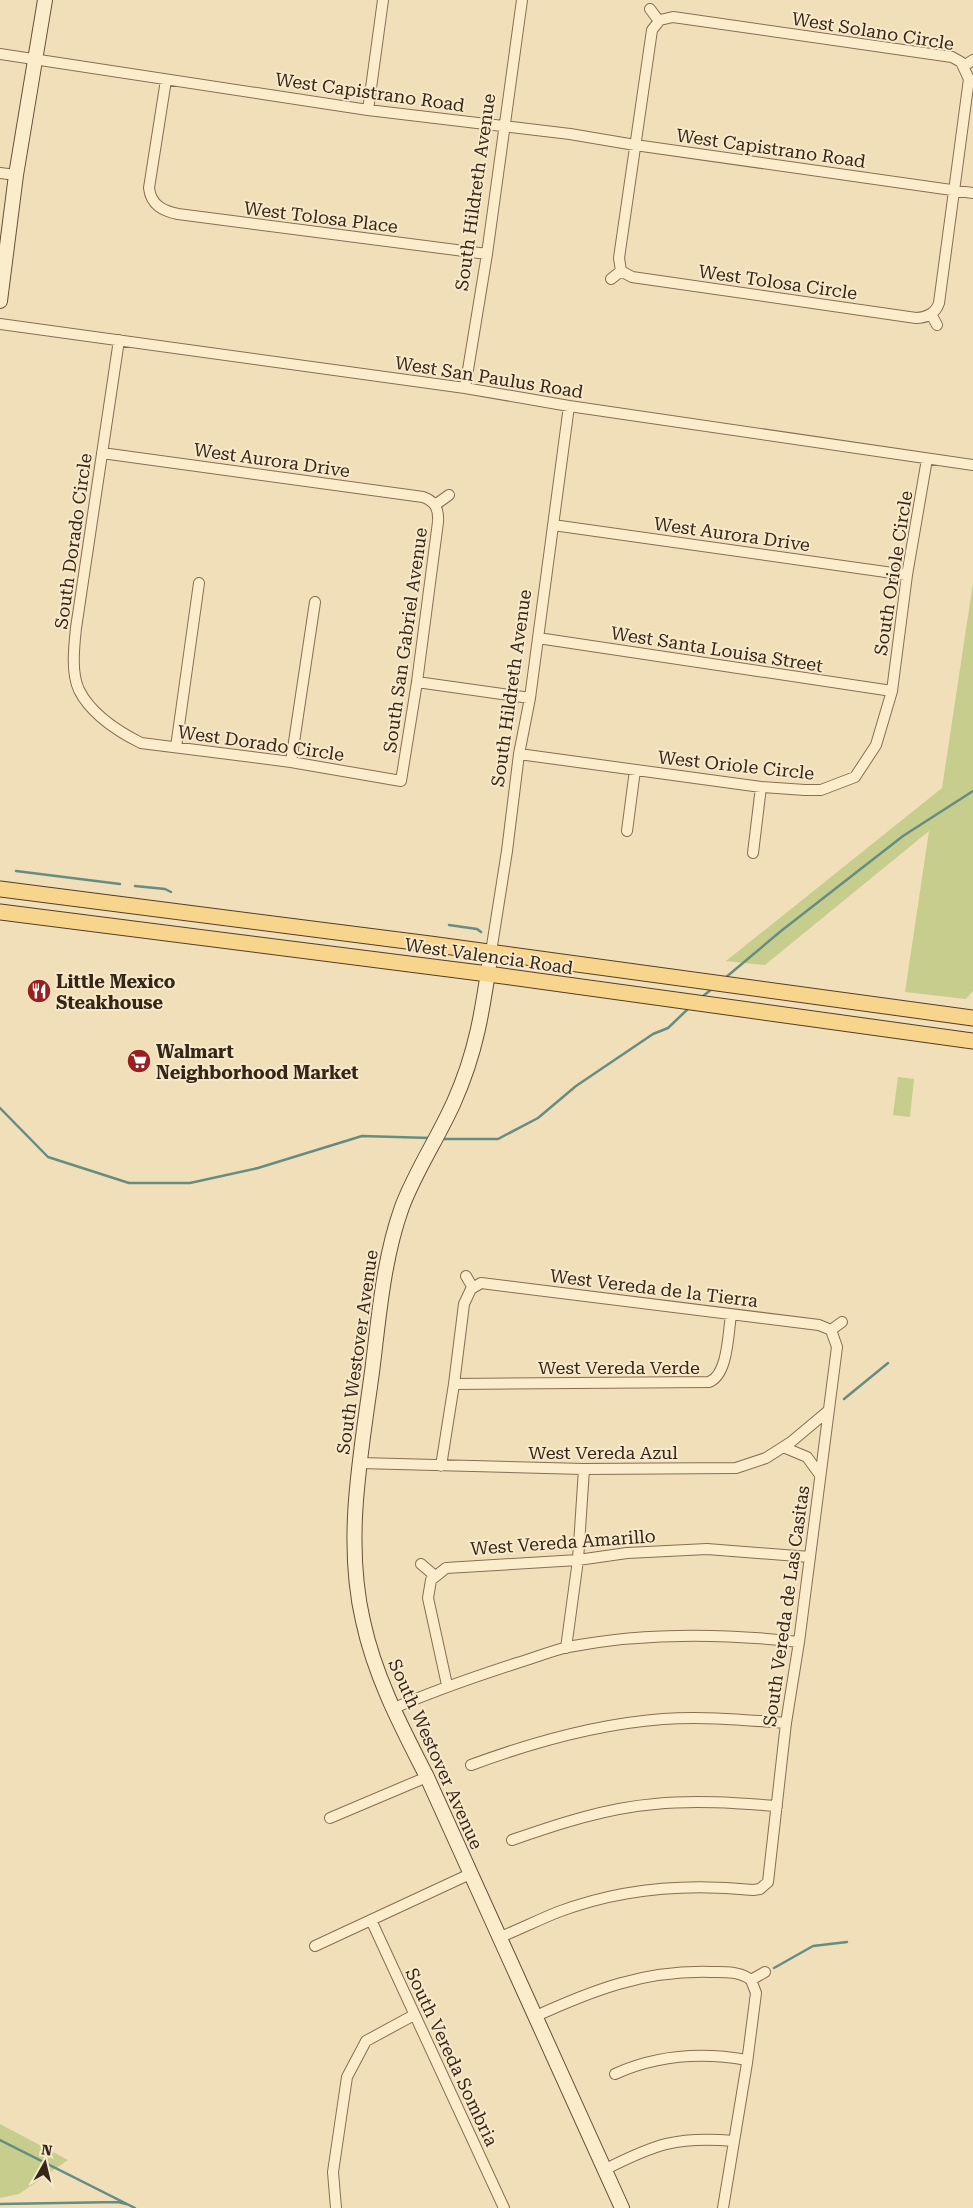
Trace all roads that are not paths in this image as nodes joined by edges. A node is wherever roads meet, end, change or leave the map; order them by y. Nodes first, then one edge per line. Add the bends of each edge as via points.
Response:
1 (45, 0) edge
2 (383, 0) edge
3 (522, 0) edge
4 (650, 9) dead end
5 (658, 21) junction
6 (0, 54) edge
7 (37, 58) junction
8 (973, 60) edge
9 (964, 66) junction
10 (166, 80) junction
11 (368, 110) junction
12 (503, 126) junction
13 (635, 146) junction
14 (0, 174) edge
15 (16, 175) junction
16 (953, 191) junction
17 (973, 194) edge
18 (487, 254) junction
19 (621, 270) junction
20 (1, 279) edge
21 (611, 279) dead end
22 (0, 301) edge
23 (931, 314) junction
24 (0, 324) edge
25 (938, 324) dead end
26 (118, 340) junction
27 (465, 388) junction
28 (569, 406) junction
29 (102, 453) junction
30 (927, 459) junction
31 (973, 465) edge
32 (448, 495) dead end
33 (435, 505) junction
34 (553, 525) junction
35 (907, 575) junction
36 (200, 583) dead end
37 (315, 602) dead end
38 (538, 638) junction
39 (416, 682) junction
40 (892, 692) junction
41 (530, 698) junction
42 (119, 732) joint
43 (176, 747) junction
44 (519, 754) junction
45 (291, 762) junction
46 (635, 770) junction
47 (401, 781) joint
48 (761, 787) junction
49 (627, 831) dead end
50 (753, 853) dead end
51 (0, 889) edge
52 (0, 912) edge
53 (194, 913) junction
54 (188, 935) junction
55 (491, 952) junction
56 (488, 974) junction
57 (973, 1018) edge
58 (973, 1041) edge
59 (466, 1276) dead end
60 (473, 1288) junction
61 (731, 1315) junction
62 (842, 1322) dead end
63 (831, 1330) junction
64 (454, 1384) junction
65 (828, 1411) junction
66 (783, 1447) junction
67 (360, 1463) junction
68 (441, 1466) junction
69 (584, 1469) junction
70 (820, 1475) junction
71 (810, 1557) junction
72 (578, 1560) junction
73 (420, 1564) dead end
74 (435, 1576) junction
75 (799, 1642) junction
76 (566, 1648) junction
77 (447, 1685) junction
78 (392, 1709) junction
79 (786, 1723) junction
80 (471, 1765) dead end
81 (427, 1776) junction
82 (777, 1806) junction
83 (330, 1818) dead end
84 (512, 1840) dead end
85 (470, 1874) junction
86 (371, 1920) junction
87 (498, 1938) junction
88 (315, 1946) dead end
89 (765, 1972) dead end
90 (751, 1980) junction
91 (414, 2015) junction
92 (534, 2016) junction
93 (747, 2060) junction
94 (616, 2074) dead end
95 (734, 2141) junction
96 (604, 2170) junction
97 (336, 2208) edge
98 (504, 2208) edge
99 (622, 2208) edge
100 (723, 2208) edge

1 - 7 street
2 - 11 street
3 - 12 street, South Hildreth Avenue
4 - 5 street
5 - 9 street, West Solano Circle via 673,17 933,54 956,58
5 - 13 street via 652,30
6 - 7 street, West Capistrano Road
7 - 10 street, West Capistrano Road
7 - 15 street
8 - 9 street
9 - 16 street, West Solano Circle via 969,80
10 - 11 street, West Capistrano Road
10 - 18 street, West Tolosa Place via 149,188 154,202 163,210
11 - 12 street, West Capistrano Road
12 - 13 street, West Capistrano Road
12 - 18 street, South Hildreth Avenue
13 - 16 street, West Capistrano Road
13 - 19 street via 619,258
14 - 15 street
15 - 20 street
16 - 17 street, West Capistrano Road
16 - 23 street via 938,307
18 - 27 street, South Hildreth Avenue
19 - 21 street
19 - 23 street, West Tolosa Circle via 632,277 897,316 916,318
20 - 22 street
23 - 25 street
24 - 26 street, West San Paulus Road
26 - 27 street, West San Paulus Road
26 - 29 street, South Dorado Circle
27 - 28 street, West San Paulus Road
28 - 30 street, West San Paulus Road
28 - 34 street, South Hildreth Avenue
29 - 33 street, West Aurora Drive via 423,496
29 - 42 street, South Dorado Circle via 73,657 79,690 100,716
30 - 31 street, West San Paulus Road
30 - 35 street, South Oriole Circle
32 - 33 street
33 - 39 street, South San Gabriel Avenue via 439,514
34 - 35 street, West Aurora Drive
34 - 38 street, South Hildreth Avenue
35 - 40 street, South Oriole Circle
36 - 43 street
37 - 45 street
38 - 40 street, West Santa Louisa Street
38 - 41 street, South Hildreth Avenue
39 - 41 street
39 - 47 street, South San Gabriel Avenue
40 - 48 street, West Oriole Circle via 876,745 855,777 821,790
41 - 44 street, South Hildreth Avenue
42 - 43 street, West Dorado Circle via 141,743
43 - 45 street, West Dorado Circle
44 - 46 street, West Oriole Circle
44 - 55 street, South Hildreth Avenue
45 - 47 street, West Dorado Circle
46 - 48 street, West Oriole Circle
46 - 49 street
48 - 50 street
51 - 53 main road, West Valencia Road
52 - 54 main road, West Valencia Road
53 - 54 main road
53 - 55 main road, West Valencia Road
54 - 56 main road, West Valencia Road
55 - 56 street, South Hildreth Avenue
55 - 57 main road, West Valencia Road
56 - 58 main road, West Valencia Road
56 - 67 street, South Westover Avenue via 480,1025 468,1066 403,1206 389,1254
59 - 60 street
60 - 61 street, West Vereda de la Tierra via 486,1283
60 - 64 street via 464,1304
61 - 63 street, West Vereda de la Tierra via 819,1325
61 - 64 street, West Vereda Verde via 722,1371 709,1382
62 - 63 street
63 - 65 street, South Vereda de Las Casitas via 836,1348
64 - 68 street
65 - 66 street, West Vereda Azul
65 - 70 street, South Vereda de Las Casitas
66 - 69 street, West Vereda Azul via 766,1458 736,1468
66 - 70 street via 807,1457
67 - 68 street, West Vereda Azul
67 - 78 street, South Westover Avenue via 354,1518 361,1612 370,1650
68 - 69 street, West Vereda Azul
69 - 72 street
70 - 71 street, South Vereda de Las Casitas
71 - 72 street, West Vereda Amarillo via 707,1549 627,1553
71 - 75 street, South Vereda de Las Casitas
72 - 74 street, West Vereda Amarillo via 446,1568
72 - 76 street
73 - 74 street
74 - 77 street via 429,1586 428,1598
75 - 76 street via 751,1636 679,1635 635,1637
75 - 79 street, South Vereda de Las Casitas
76 - 77 street
77 - 78 street
78 - 81 street, South Westover Avenue
79 - 80 street via 720,1718 663,1719 625,1724 537,1742
79 - 82 street, South Vereda de Las Casitas
81 - 83 street
81 - 85 street, South Westover Avenue
82 - 84 street via 698,1801 654,1804 565,1821
82 - 87 street, South Vereda de Las Casitas via 770,1878 765,1885 753,1890 687,1886 624,1893 558,1912
85 - 86 street
85 - 87 street, South Westover Avenue
86 - 88 street
86 - 91 street, South Vereda Sombria
87 - 92 street, South Westover Avenue
89 - 90 street
90 - 92 street via 723,1972 690,1971 642,1976 589,1992
90 - 93 street via 756,1993
91 - 97 street via 366,2040 348,2077 333,2172
91 - 98 street, South Vereda Sombria
92 - 96 street, South Westover Avenue
93 - 94 street via 703,2055 680,2057 634,2066
93 - 95 street
95 - 96 street via 703,2138 660,2145
95 - 100 street
96 - 99 street, South Westover Avenue

